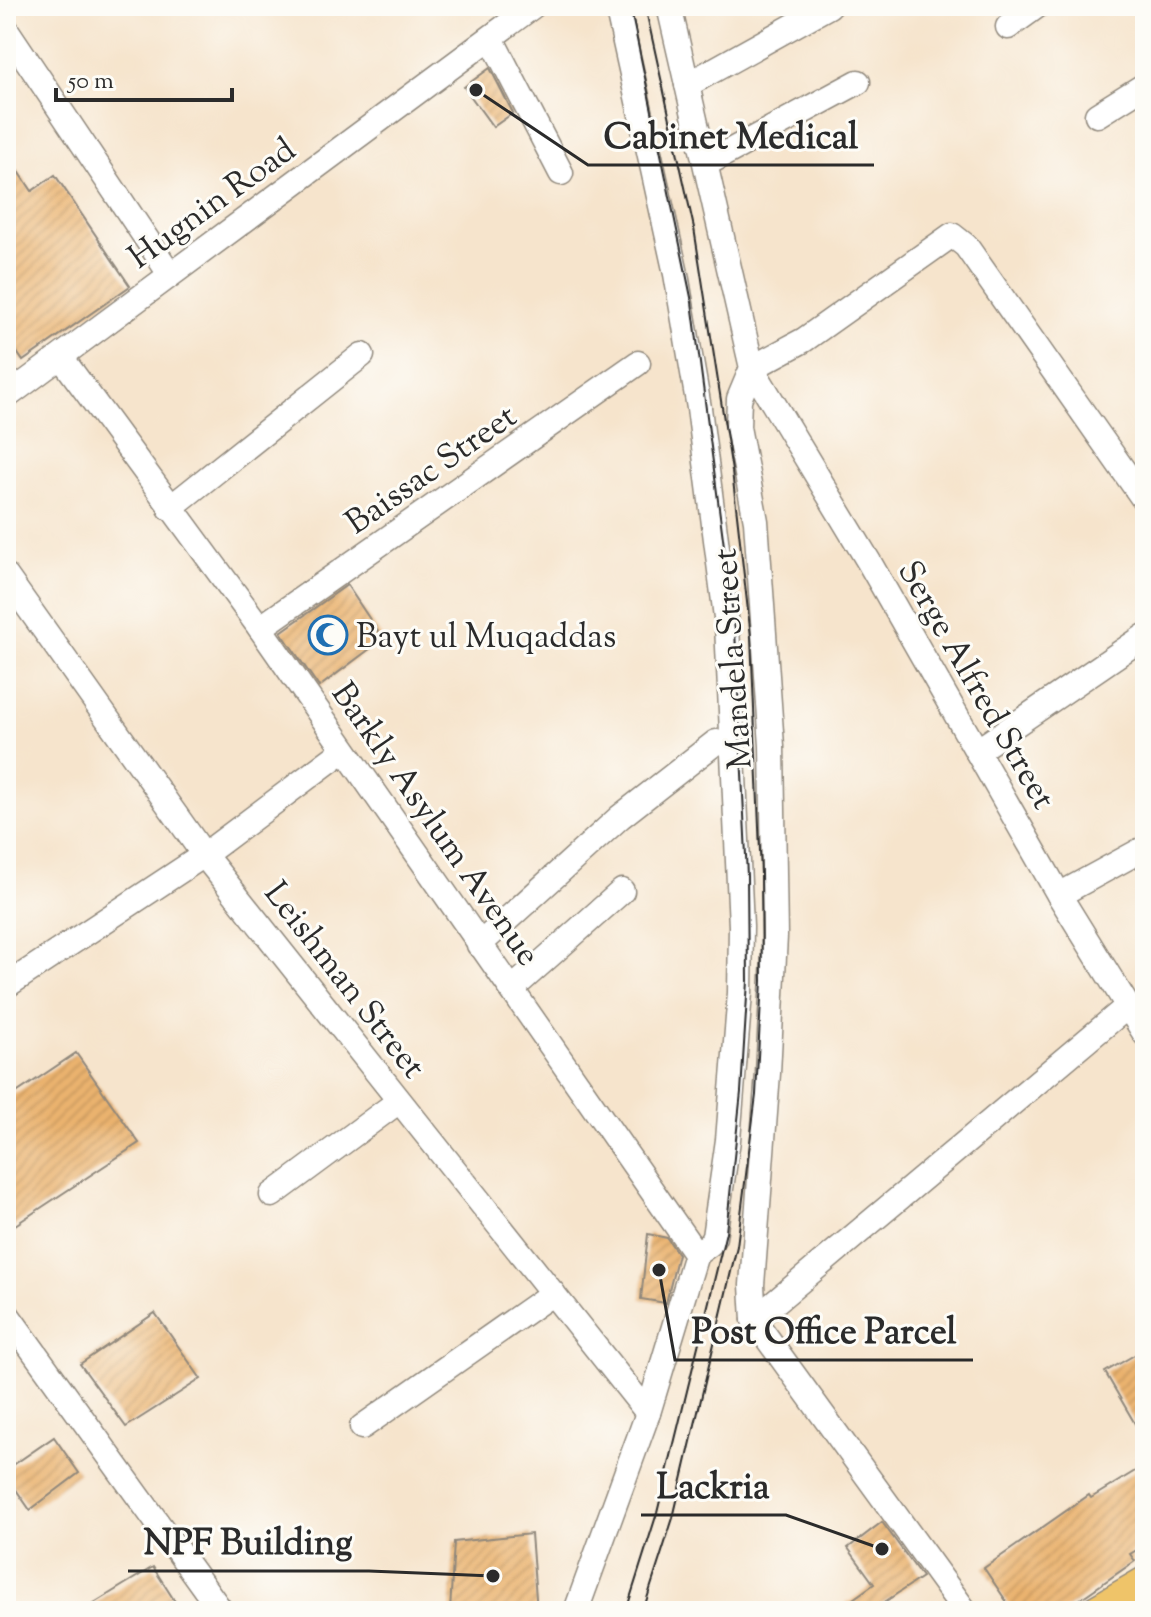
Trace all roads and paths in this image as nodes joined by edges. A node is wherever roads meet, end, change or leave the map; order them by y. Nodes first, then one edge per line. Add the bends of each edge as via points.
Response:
1 (533, 6) edge
2 (617, 6) edge
3 (669, 6) edge
4 (829, 6) edge
5 (1037, 6) edge
6 (1008, 27) dead end
7 (6, 29) edge
8 (491, 38) junction
9 (858, 82) dead end
10 (687, 85) junction
11 (1145, 85) edge
12 (1097, 115) dead end
13 (706, 164) junction
14 (561, 173) dead end
15 (170, 274) junction
16 (362, 355) dead end
17 (61, 357) junction
18 (638, 363) dead end
19 (752, 368) junction
20 (6, 397) edge
21 (1145, 501) edge
22 (170, 508) junction
23 (6, 576) edge
24 (260, 628) junction
25 (1145, 636) edge
26 (716, 742) dead end
27 (344, 750) junction
28 (977, 751) junction
29 (1145, 848) edge
30 (204, 855) junction
31 (622, 891) dead end
32 (1059, 895) junction
33 (479, 945) junction
34 (6, 986) edge
35 (512, 989) junction
36 (1128, 1006) junction
37 (1145, 1034) edge
38 (399, 1101) junction
39 (272, 1195) dead end
40 (696, 1254) junction
41 (553, 1293) junction
42 (6, 1313) edge
43 (754, 1320) junction
44 (648, 1413) junction
45 (362, 1427) dead end
46 (1145, 1583) edge
47 (221, 1611) edge
48 (576, 1611) edge
49 (965, 1611) edge
50 (1097, 1611) edge

1 - 8 street, Hugnin Road
2 - 40 street via 676,274 727,625 740,993 714,1237
3 - 10 street
4 - 10 street
5 - 6 street
7 - 15 street
8 - 14 street
8 - 15 street, Hugnin Road
9 - 13 street
10 - 13 street
11 - 12 street
13 - 19 street
15 - 17 street, Hugnin Road
16 - 22 street
17 - 20 street, Hugnin Road
17 - 22 street, Barkly Asylum Avenue
18 - 24 street, Baissac Street
19 - 21 street via 804,340 952,235 966,246
19 - 28 street, Serge Alfred Street
19 - 43 street, Mandela Street via 739,399 738,427 756,521 775,876
22 - 24 street, Barkly Asylum Avenue
23 - 30 street, Leishman Street
24 - 27 street, Barkly Asylum Avenue
25 - 28 street
26 - 33 street via 620,817
27 - 30 street
27 - 33 street, Barkly Asylum Avenue
28 - 32 street, Serge Alfred Street
29 - 32 street
30 - 34 street
30 - 38 street, Leishman Street
31 - 35 street
32 - 36 street, Serge Alfred Street
33 - 35 street, Barkly Asylum Avenue
35 - 40 street, Barkly Asylum Avenue
36 - 37 street, Serge Alfred Street
36 - 43 street
38 - 39 street
38 - 41 street, Leishman Street
40 - 44 street
41 - 44 street, Leishman Street
41 - 45 street
42 - 47 street
43 - 49 street
44 - 48 street
46 - 50 main road

